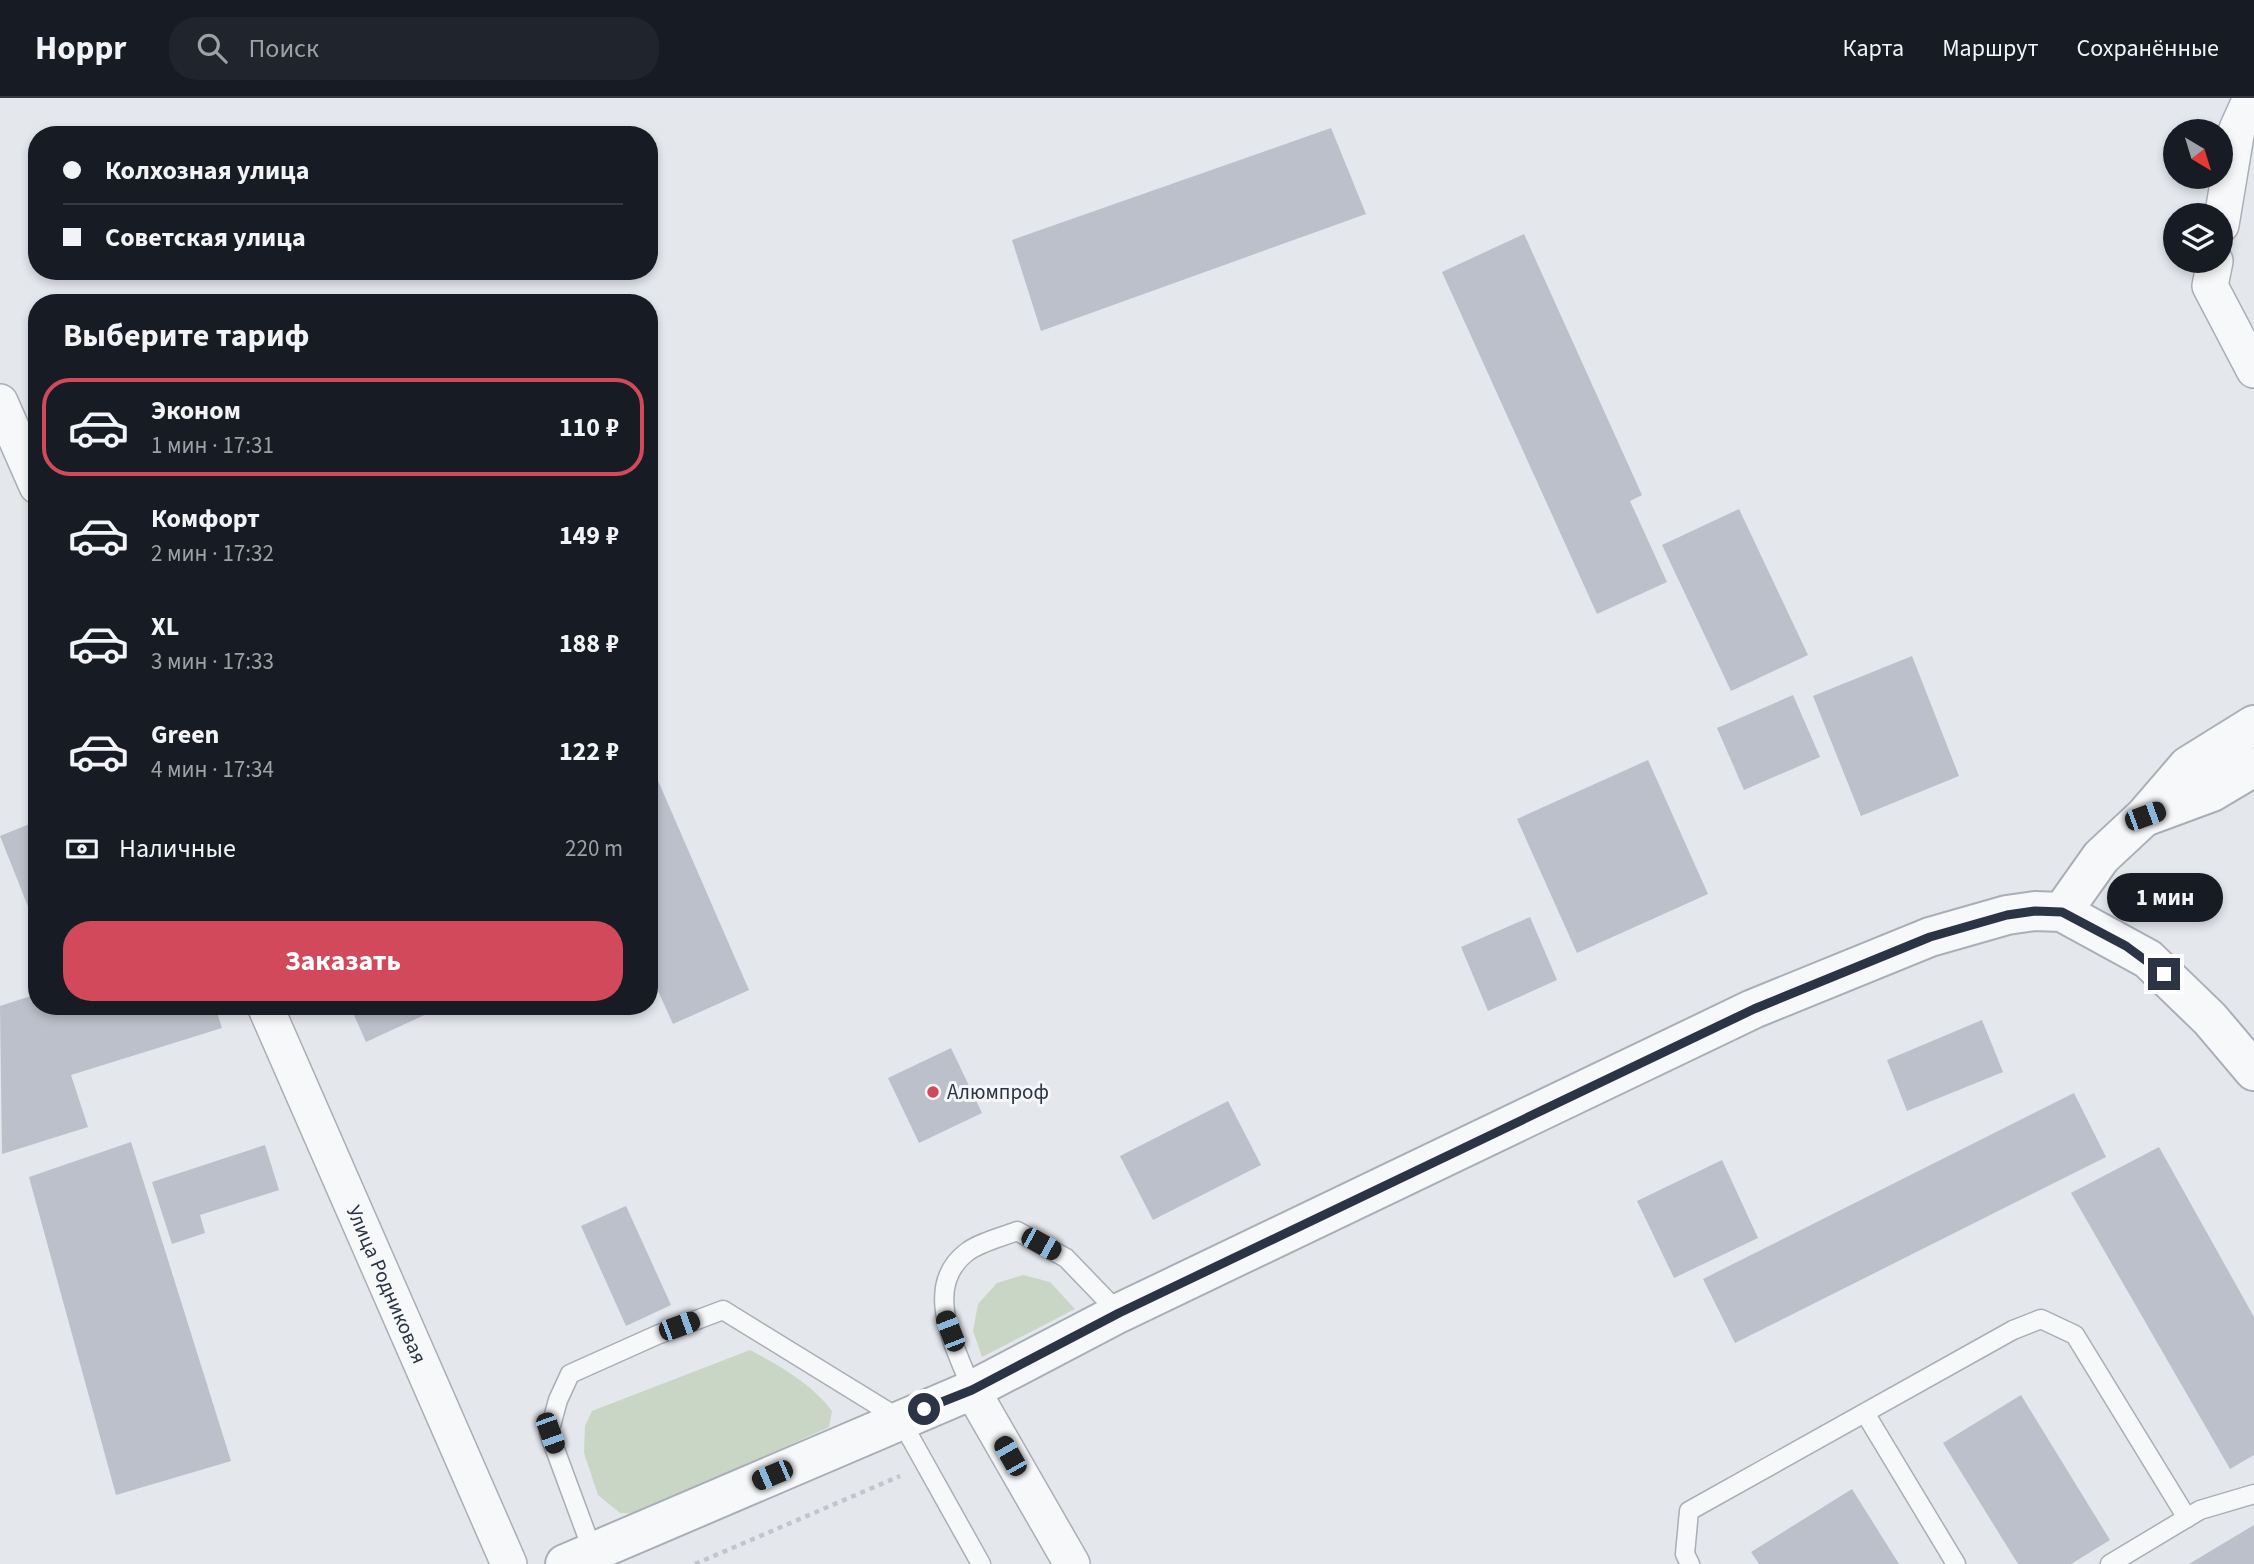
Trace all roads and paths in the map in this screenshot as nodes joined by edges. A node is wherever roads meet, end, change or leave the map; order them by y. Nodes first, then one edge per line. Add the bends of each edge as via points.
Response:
1 (2251, 98) edge
2 (2225, 203) edge
3 (2213, 273) edge
4 (2254, 370) edge
5 (0, 402) edge
6 (28, 466) edge
7 (2254, 725) edge
8 (2254, 767) edge
9 (2145, 816) junction
10 (2062, 912) junction
11 (269, 1015) edge
12 (2254, 1071) edge
13 (1119, 1313) junction
14 (972, 1390) junction
15 (1865, 1413) junction
16 (900, 1419) junction
17 (926, 1465) junction
18 (2254, 1494) edge
19 (2187, 1518) junction
20 (579, 1558) edge
21 (509, 1564) edge
22 (695, 1564) edge
23 (981, 1564) edge
24 (1072, 1564) edge
25 (1690, 1564) edge
26 (1956, 1564) edge
27 (2110, 1564) edge

1 - 2 street via 2237,129
3 - 4 street via 2210,286
5 - 6 street
7 - 9 street via 2188,765
8 - 9 street via 2212,792
9 - 10 street via 2101,857
10 - 12 street via 2148,959 2210,1019
10 - 13 street via 2007,915 1930,937 1754,1009
11 - 21 street, Улица Родниковая
13 - 14 street
13 - 14 lane via 1066,1258 1017,1231 968,1251 949,1273 942,1312
14 - 16 street
14 - 24 street
15 - 19 lane via 2013,1330 2040,1320 2075,1335
15 - 25 lane via 1689,1511 1685,1554
15 - 26 lane
16 - 17 lane
16 - 20 street
16 - 20 lane via 723,1310 657,1335 570,1374 558,1400 550,1433
17 - 22 path
17 - 23 lane
18 - 19 lane
19 - 27 lane

